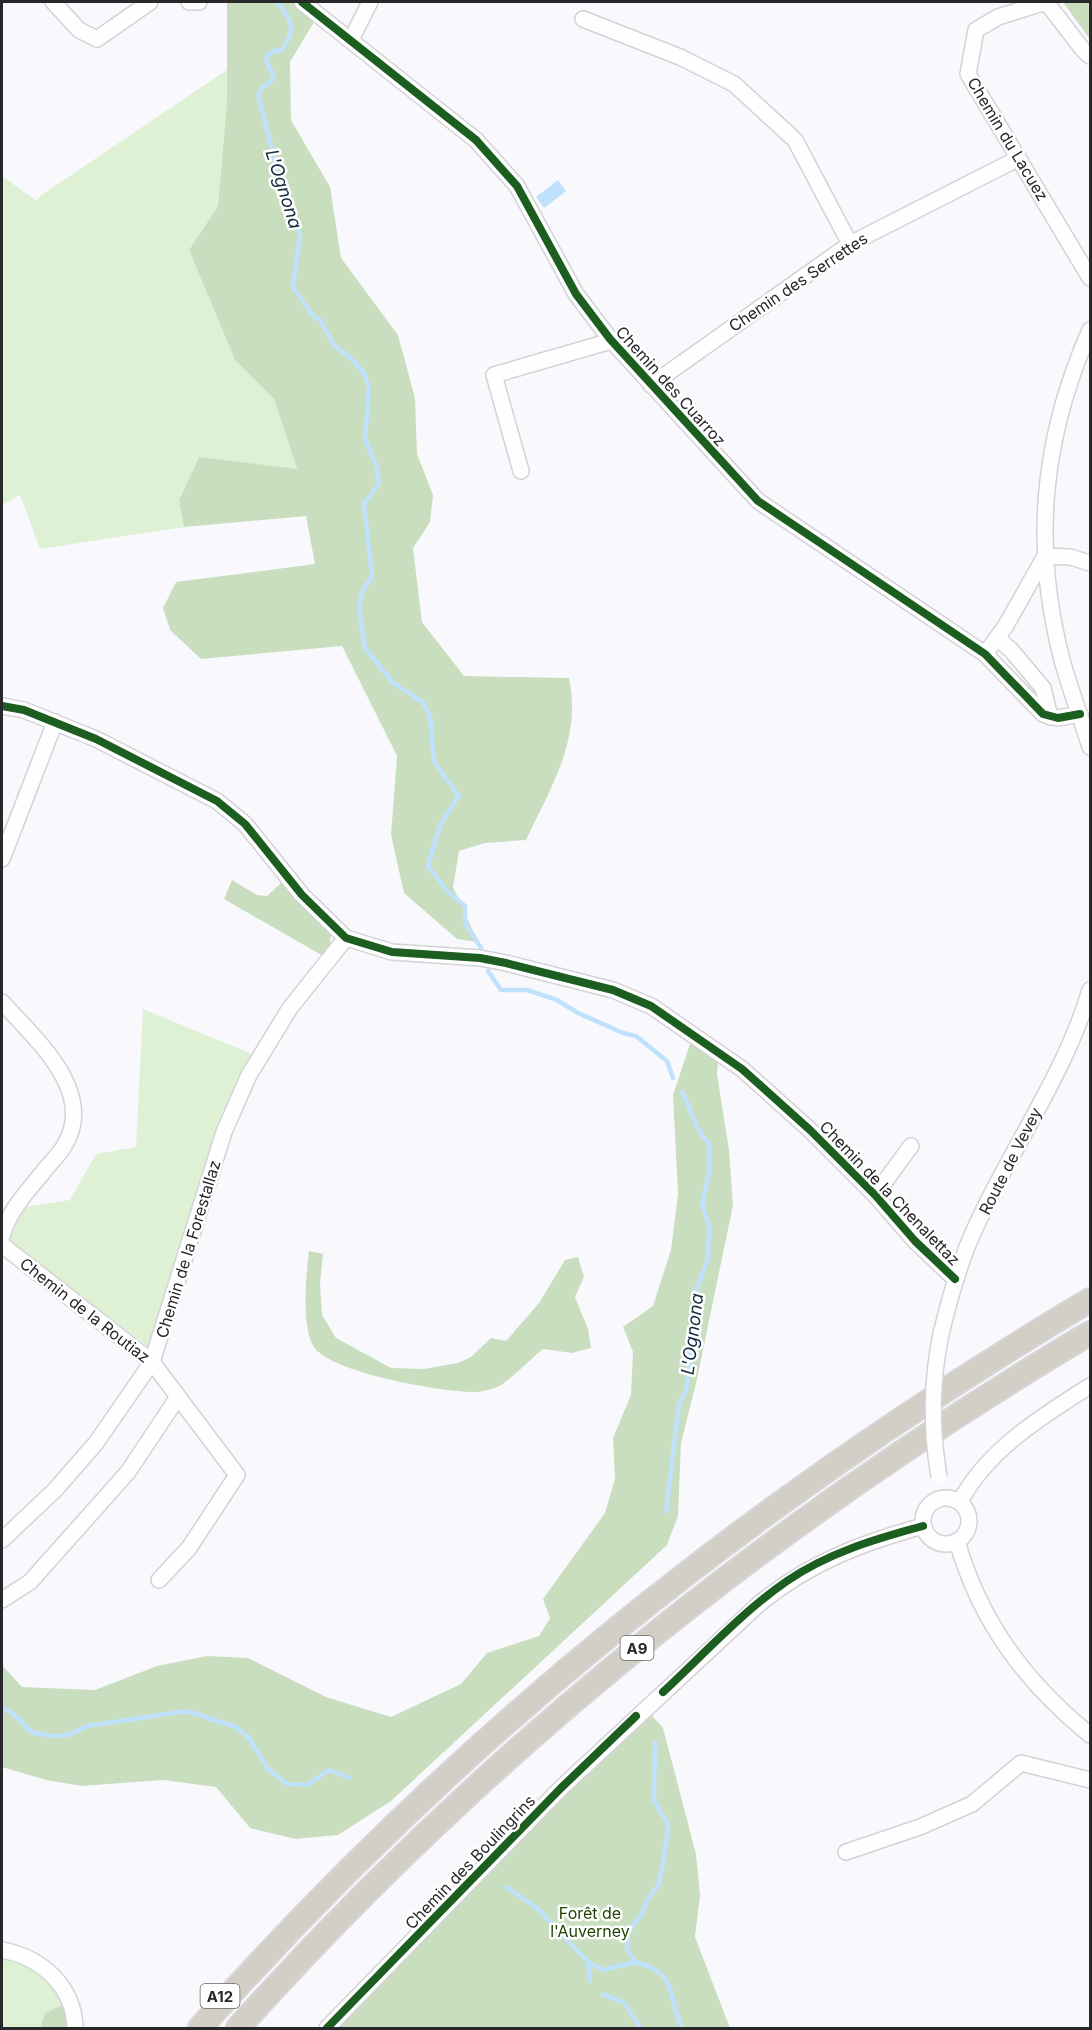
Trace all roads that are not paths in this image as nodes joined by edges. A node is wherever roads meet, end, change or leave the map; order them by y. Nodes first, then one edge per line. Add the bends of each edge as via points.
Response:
1 (53, 2) edge
2 (150, 2) edge
3 (189, 2) edge
4 (199, 2) edge
5 (302, 2) edge
6 (370, 2) edge
7 (1046, 2) edge
8 (583, 19) dead end
9 (351, 40) junction
10 (1090, 56) edge
11 (1017, 159) junction
12 (850, 244) junction
13 (1090, 278) edge
14 (1090, 330) edge
15 (611, 341) junction
16 (651, 385) junction
17 (521, 471) dead end
18 (1045, 556) junction
19 (1090, 562) edge
20 (997, 638) junction
21 (985, 654) junction
22 (2, 706) edge
23 (1080, 714) junction
24 (1050, 717) junction
25 (55, 722) junction
26 (1090, 747) edge
27 (2, 859) edge
28 (346, 938) junction
29 (1090, 990) edge
30 (2, 1002) edge
31 (910, 1146) dead end
32 (875, 1195) junction
33 (2, 1236) edge
34 (2, 1245) edge
35 (955, 1279) junction
36 (1090, 1300) edge
37 (1090, 1333) edge
38 (152, 1362) junction
39 (1090, 1386) edge
40 (178, 1397) junction
41 (942, 1498) junction
42 (960, 1502) junction
43 (923, 1526) junction
44 (2, 1540) edge
45 (957, 1541) junction
46 (159, 1580) dead end
47 (2, 1600) edge
48 (1090, 1735) edge
49 (1090, 1780) edge
50 (846, 1852) dead end
51 (2, 1950) edge
52 (258, 1963) junction
53 (75, 2028) edge
54 (182, 2028) edge
55 (200, 2028) edge
56 (238, 2028) edge
57 (327, 2028) edge

1 - 2 street via 79,30 97,39
3 - 4 street
5 - 9 street, Chemin des Cuarroz
6 - 9 street
7 - 10 street
7 - 11 street, Chemin du Lacuez via 998,17 976,30 968,74
8 - 12 street via 680,57 734,84 795,140
9 - 15 street, Chemin des Cuarroz via 476,140 498,163 517,186 576,294
11 - 12 street, Chemin des Serrettes
11 - 13 street, Chemin du Lacuez
12 - 16 street, Chemin des Serrettes
14 - 18 street via 1054,436 1046,484
15 - 16 street, Chemin des Cuarroz
15 - 17 street via 494,375
16 - 21 street, Chemin des Cuarroz via 758,501
18 - 19 street
18 - 20 street
18 - 23 street via 1055,630
20 - 21 street
20 - 24 street via 1043,688
21 - 24 street, Chemin des Cuarroz
22 - 25 street, Chemin de la Chenalettaz
23 - 24 street
23 - 26 street
25 - 27 street
25 - 28 street, Chemin de la Chenalettaz via 217,801 245,824 302,895
28 - 32 street, Chemin de la Chenalettaz via 392,952 480,958 634,997 742,1069
28 - 38 street, Chemin de la Forestallaz via 290,1008 249,1075 224,1132
29 - 35 street, Route de Vevey via 1063,1058 968,1245
30 - 33 street via 58,1064 72,1102 73,1123 65,1146 8,1216
31 - 32 street
32 - 35 street, Chemin de la Chenalettaz
34 - 38 street, Chemin de la Routiaz
35 - 41 street, Route de Vevey, bridge via 936,1357 932,1415
36 - 52 highway, A9 via 875,1436 659,1593 438,1783
37 - 56 highway, A9 via 966,1409 828,1502 615,1665 405,1854
38 - 40 street, Chemin de la Routiaz
38 - 44 street, Chemin de la Forestallaz via 96,1443 55,1490
39 - 42 street via 1057,1406 982,1466
40 - 46 street, Chemin de la Routiaz via 237,1475 189,1548
40 - 47 street via 128,1472 30,1582
41 - 42 street
41 - 43 street via 926,1508
42 - 45 street via 969,1519 966,1532
43 - 45 street via 932,1540 949,1544
43 - 57 street, Chemin des Boulingrins via 837,1553 786,1582 759,1604 561,1788
45 - 48 street via 968,1579 995,1632 1036,1685
49 - 50 street via 1021,1763 972,1804
51 - 53 street via 30,1958 54,1976 71,2005
52 - 54 highway, A12
52 - 55 highway, A9

